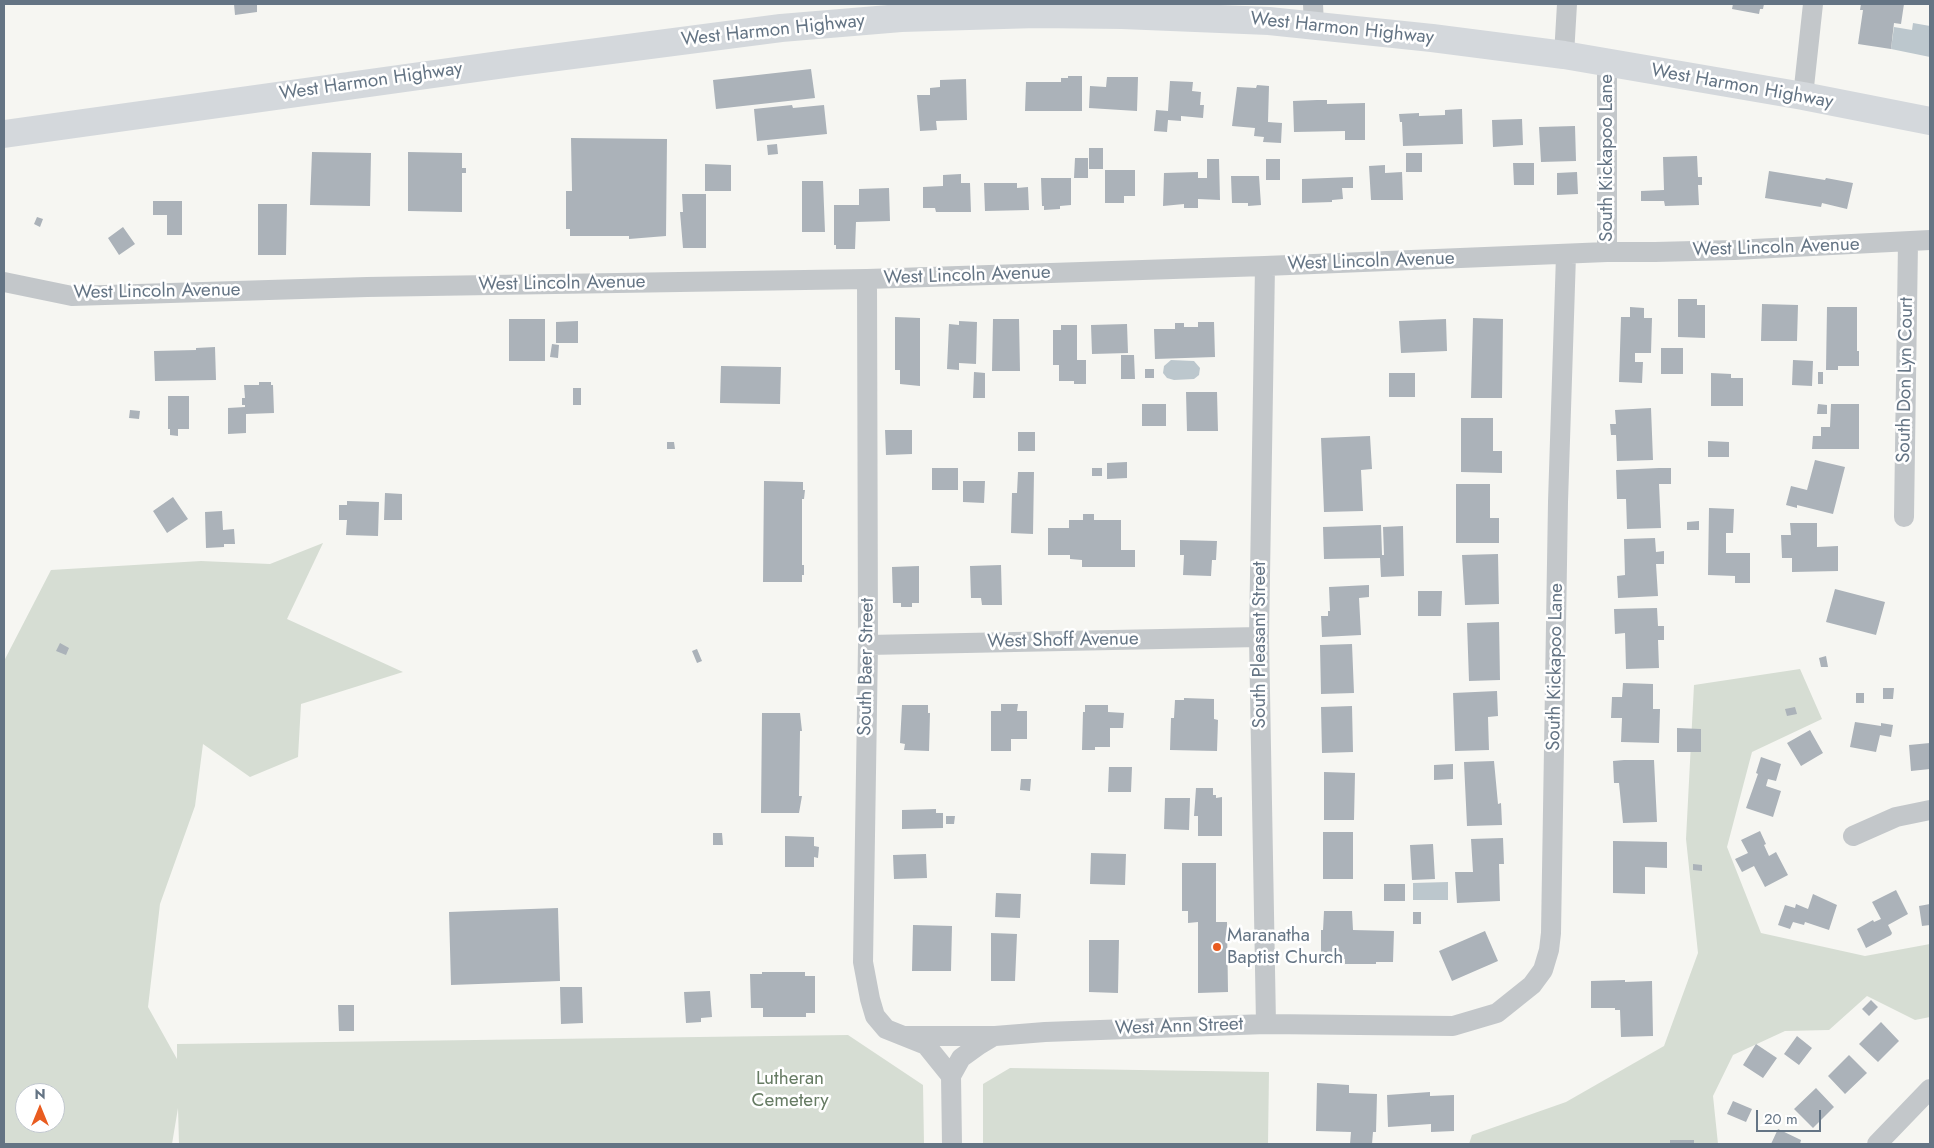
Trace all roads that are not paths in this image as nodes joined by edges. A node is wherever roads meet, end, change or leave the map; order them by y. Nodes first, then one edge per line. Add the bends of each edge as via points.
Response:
1 (1567, 4) edge
2 (1813, 4) edge
3 (889, 11) edge
4 (1314, 14) edge
5 (1564, 56) junction
6 (1607, 64) junction
7 (1803, 96) junction
8 (1930, 121) edge
9 (4, 134) edge
10 (1930, 240) edge
11 (1908, 242) junction
12 (1607, 252) junction
13 (1566, 255) junction
14 (1265, 266) junction
15 (867, 279) junction
16 (4, 282) edge
17 (1904, 517) dead end
18 (1258, 637) junction
19 (868, 645) junction
20 (1930, 810) edge
21 (1853, 836) dead end
22 (1266, 1024) junction
23 (1453, 1026) joint
24 (905, 1036) junction
25 (995, 1036) junction
26 (951, 1076) junction
27 (1930, 1089) edge
28 (952, 1144) edge
29 (1877, 1144) edge

1 - 5 street
2 - 7 street
3 - 4 main road, West Harmon Highway via 1219,18
3 - 9 main road, West Harmon Highway
4 - 5 main road, West Harmon Highway via 1425,37
5 - 6 main road, West Harmon Highway
6 - 7 main road, West Harmon Highway
6 - 12 street, South Kickapoo Lane
7 - 8 main road, West Harmon Highway
10 - 11 street, West Lincoln Avenue
11 - 12 street, West Lincoln Avenue
11 - 17 street, South Don Lyn Court
12 - 13 street, West Lincoln Avenue
13 - 14 street, West Lincoln Avenue
13 - 23 street, South Kickapoo Lane via 1549,950 1543,970 1532,985 1497,1013
14 - 15 street, West Lincoln Avenue
14 - 18 street, South Pleasant Street
15 - 16 street, West Lincoln Avenue via 367,287 72,296
15 - 19 street, South Baer Street
18 - 19 street, West Shoff Avenue
18 - 22 street, South Pleasant Street
19 - 24 street, South Baer Street via 863,962 876,1016 886,1029
20 - 21 street via 1896,818
22 - 23 street, West Ann Street
22 - 25 street, West Ann Street
24 - 25 street, West Ann Street
24 - 26 street via 926,1045
25 - 26 street via 961,1058
26 - 28 street
27 - 29 street

